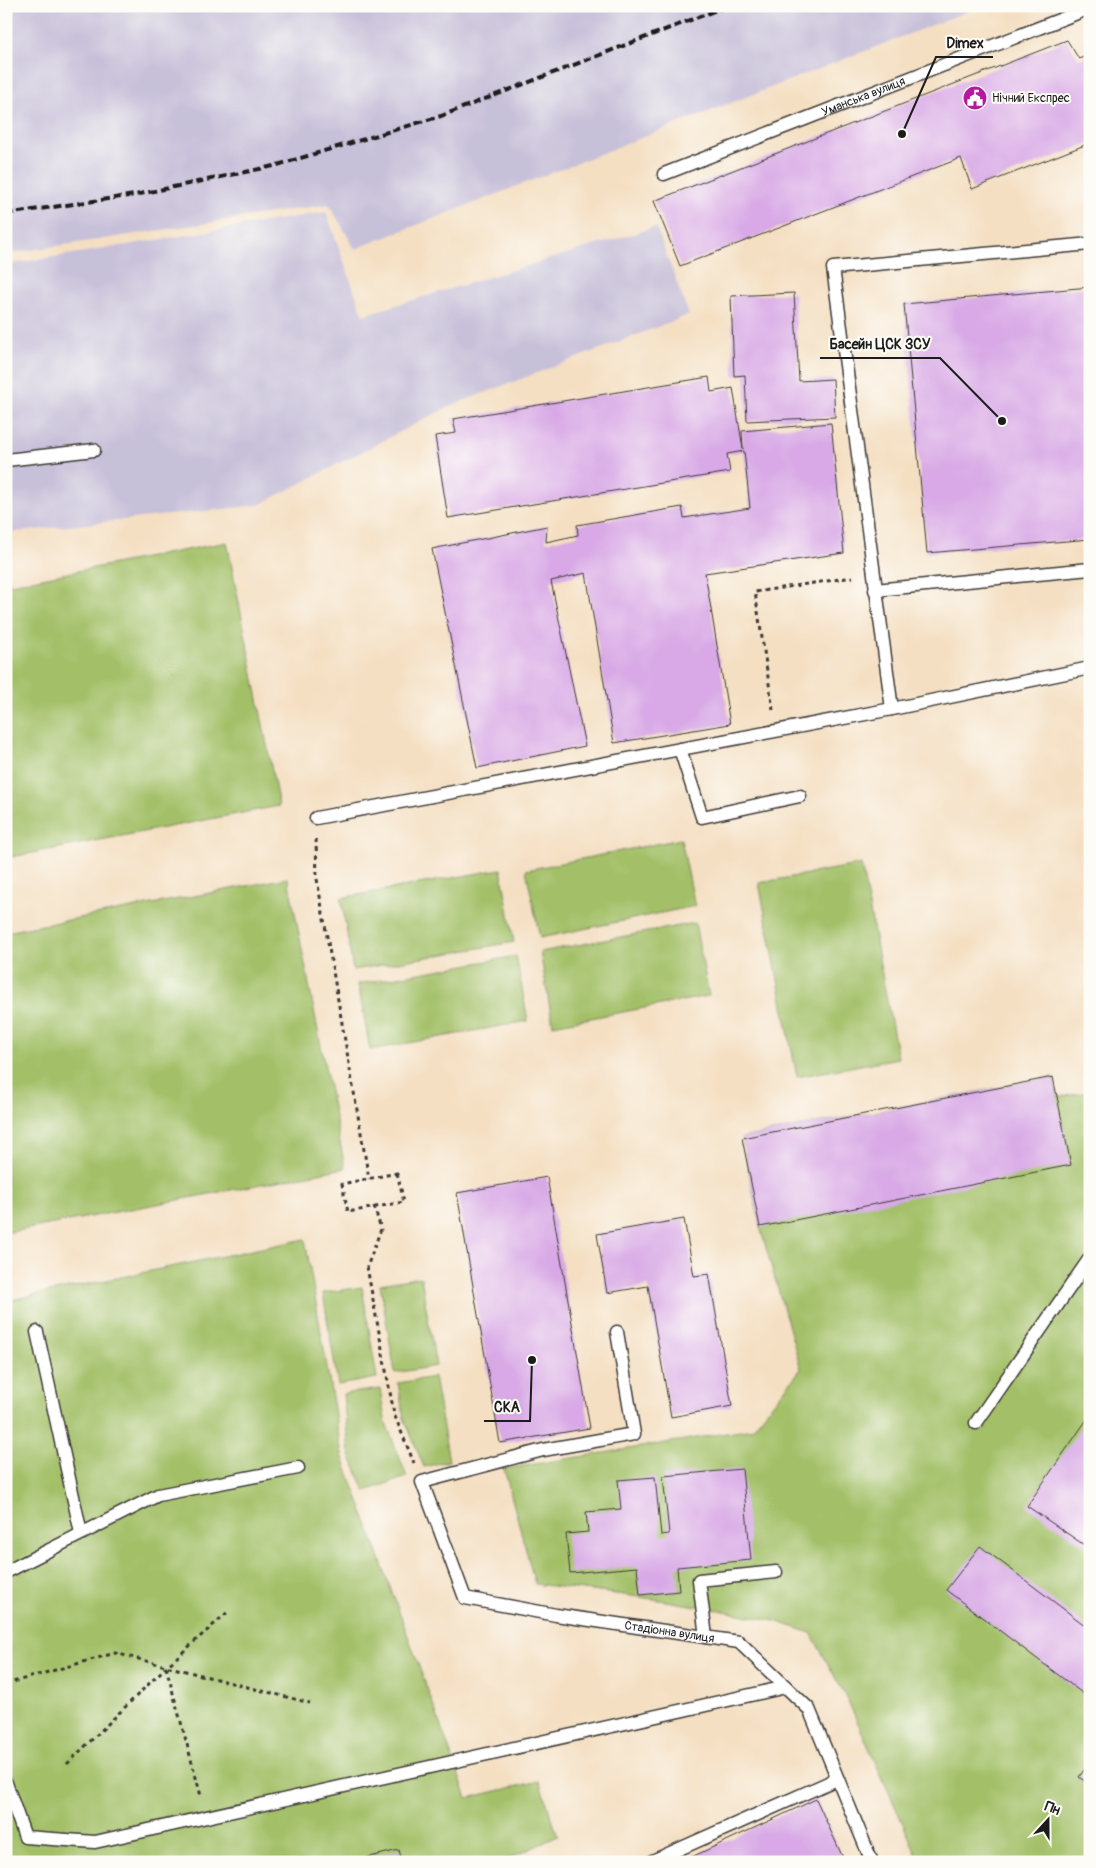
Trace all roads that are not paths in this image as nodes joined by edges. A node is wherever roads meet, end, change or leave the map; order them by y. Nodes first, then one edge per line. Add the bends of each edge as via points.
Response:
1 (1090, 8) edge
2 (664, 174) dead end
3 (1090, 244) edge
4 (94, 450) dead end
5 (6, 460) edge
6 (1090, 569) edge
7 (875, 590) junction
8 (1090, 668) edge
9 (892, 710) junction
10 (680, 749) junction
11 (800, 796) dead end
12 (316, 818) road end
13 (1090, 1258) edge
14 (37, 1332) dead end
15 (617, 1332) dead end
16 (976, 1424) dead end
17 (298, 1468) dead end
18 (81, 1533) junction
19 (6, 1572) edge
20 (776, 1572) dead end
21 (706, 1637) junction
22 (786, 1687) junction
23 (837, 1779) junction
24 (6, 1783) edge
25 (650, 1862) edge
26 (872, 1862) edge

1 - 2 lane, Уманська вулиця
3 - 7 lane via 833,268
4 - 5 lane
6 - 7 lane
7 - 9 lane
8 - 9 lane
9 - 10 lane
10 - 11 lane via 702,817
10 - 12 lane
13 - 16 lane
14 - 18 lane
15 - 21 lane, Стадіонна вулиця via 634,1434 543,1450 422,1482 465,1598 556,1616
17 - 18 lane via 158,1495
18 - 19 lane
20 - 21 lane via 699,1580
21 - 22 lane, Стадіонна вулиця via 738,1642
22 - 23 lane, Стадіонна вулиця via 809,1709
22 - 24 lane via 95,1842 25,1837
23 - 25 lane
23 - 26 lane, Стадіонна вулиця

